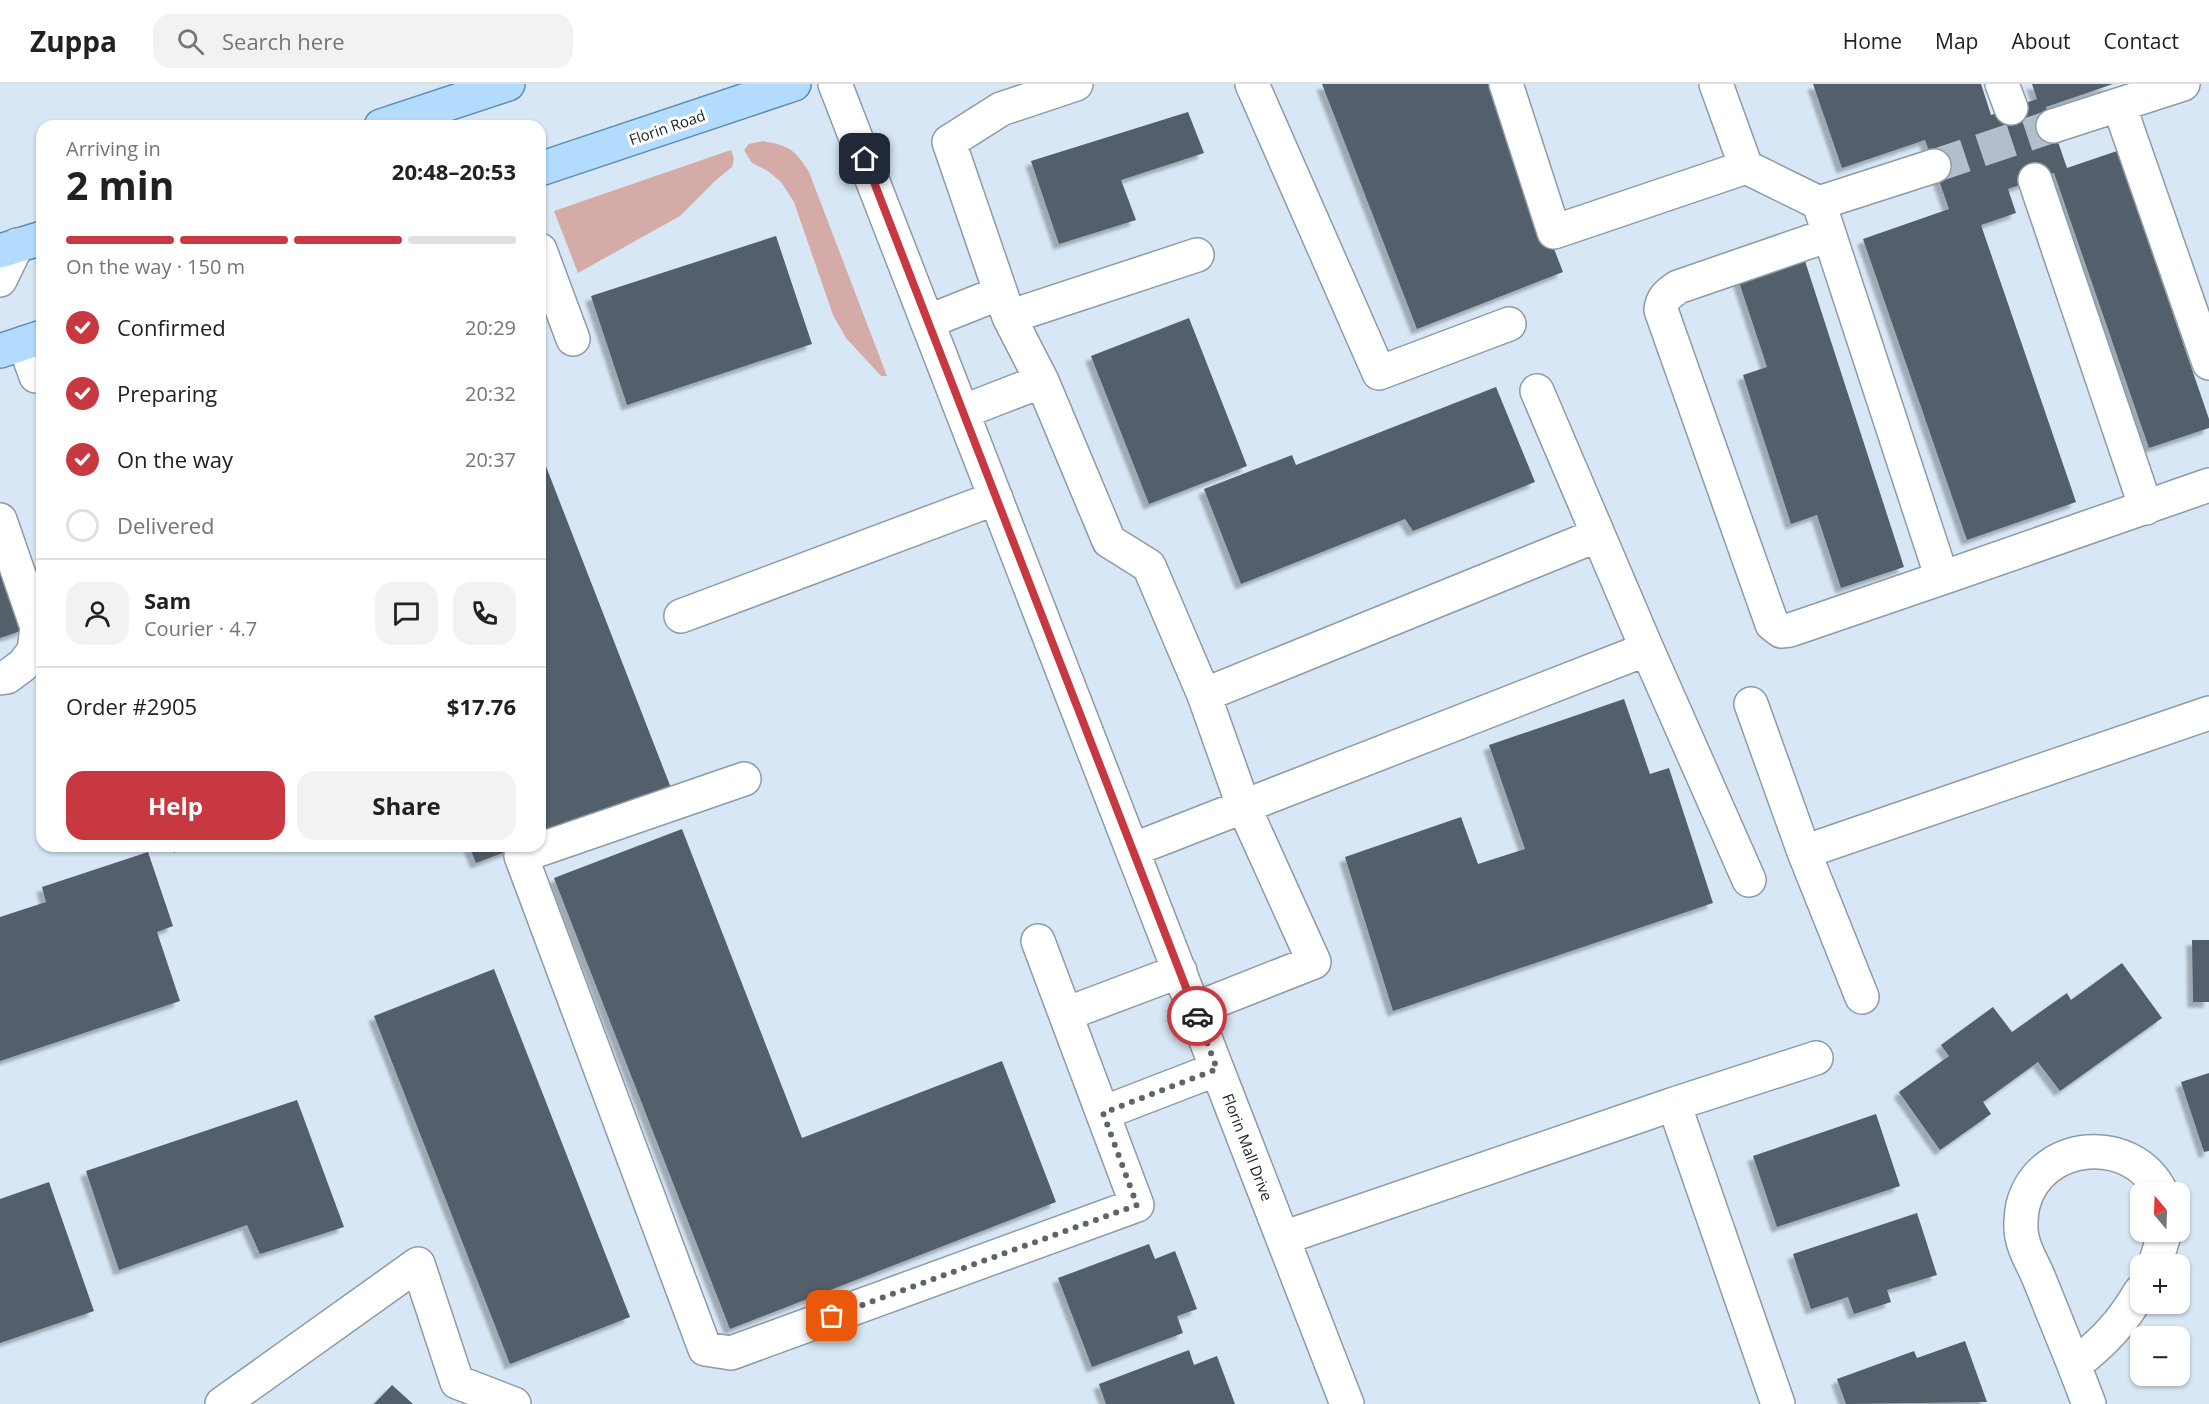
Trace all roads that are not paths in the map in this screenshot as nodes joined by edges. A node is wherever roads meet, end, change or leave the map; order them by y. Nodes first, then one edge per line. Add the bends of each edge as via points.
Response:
1 (508, 84) edge
2 (794, 84) edge
3 (835, 84) edge
4 (1076, 84) edge
5 (1252, 84) edge
6 (1506, 84) edge
7 (1716, 84) edge
8 (2183, 84) edge
9 (2120, 105) junction
10 (399, 120) edge
11 (2053, 126) tunnel mouth
12 (1934, 166) tunnel mouth
13 (546, 167) edge
14 (1746, 167) junction
15 (2035, 180) dead end
16 (1819, 203) junction
17 (1829, 235) junction
18 (20, 245) edge
19 (1197, 255) dead end
20 (546, 266) edge
21 (0, 280) edge
22 (1004, 305) junction
23 (927, 322) junction
24 (1509, 324) dead end
25 (573, 339) dead end
26 (22, 344) edge
27 (2209, 363) edge
28 (36, 376) dead end
29 (1042, 381) junction
30 (1537, 391) dead end
31 (962, 412) junction
32 (2209, 485) edge
33 (996, 498) junction
34 (2146, 508) junction
35 (0, 519) edge
36 (1598, 535) junction
37 (1942, 578) junction
38 (681, 616) dead end
39 (36, 624) edge
40 (36, 635) edge
41 (1647, 650) junction
42 (0, 678) edge
43 (1204, 695) junction
44 (1751, 704) dead end
45 (2209, 713) edge
46 (744, 779) dead end
47 (1243, 805) junction
48 (546, 847) edge
49 (1132, 850) junction
50 (532, 852) edge
51 (1804, 852) junction
52 (1749, 880) dead end
53 (1038, 942) dead end
54 (1180, 971) junction
55 (1862, 997) dead end
56 (1194, 1009) junction
57 (1066, 1014) junction
58 (1816, 1058) dead end
59 (1217, 1069) junction
60 (1674, 1104) junction
61 (1103, 1113) junction
62 (2154, 1182) edge
63 (1283, 1238) junction
64 (2130, 1310) edge
65 (2074, 1365) junction
66 (222, 1404) edge
67 (514, 1404) edge
68 (1347, 1404) edge
69 (1778, 1404) edge
70 (2089, 1404) edge

1 - 10 main road
2 - 13 main road, Florin Road
3 - 23 street, Florin Mall Drive
4 - 22 street via 1001,109 949,142
5 - 24 street via 1379,373
6 - 14 street via 1554,232
7 - 14 street
8 - 9 street
9 - 11 street
9 - 27 street
12 - 16 street
14 - 16 street
15 - 34 street
16 - 17 street
17 - 37 street
17 - 37 street via 1678,287 1662,302 1661,310 1772,624 1781,631 1790,630
18 - 21 street
19 - 22 street
20 - 25 street
22 - 23 street
22 - 29 street
23 - 31 street, Florin Mall Drive
26 - 28 street
29 - 31 street
29 - 43 street via 1109,541 1149,566
30 - 36 street
31 - 33 street, Florin Mall Drive
32 - 34 street
33 - 38 street
33 - 49 street, Florin Mall Drive
34 - 37 street
35 - 39 street
36 - 41 street
36 - 43 street
40 - 42 street via 34,651 7,677
41 - 47 street
41 - 52 street
43 - 47 street
44 - 51 street
45 - 51 street
46 - 48 street
47 - 49 street
47 - 56 street via 1314,962
49 - 54 street, Florin Mall Drive
50 - 61 street via 520,856 705,1349 731,1353 1137,1205
51 - 55 street
53 - 57 street
54 - 56 street, Florin Mall Drive
54 - 57 street
56 - 59 street, Florin Mall Drive
57 - 61 street
58 - 60 street
59 - 61 street
59 - 63 street, Florin Mall Drive
60 - 63 street
60 - 69 street
62 - 65 street via 2122,1155 2102,1150 2071,1155 2044,1170 2031,1187 2023,1206 2022,1237
63 - 68 street, Florin Mall Drive
64 - 65 street via 2102,1344
65 - 70 street
66 - 67 street via 418,1264 458,1382

